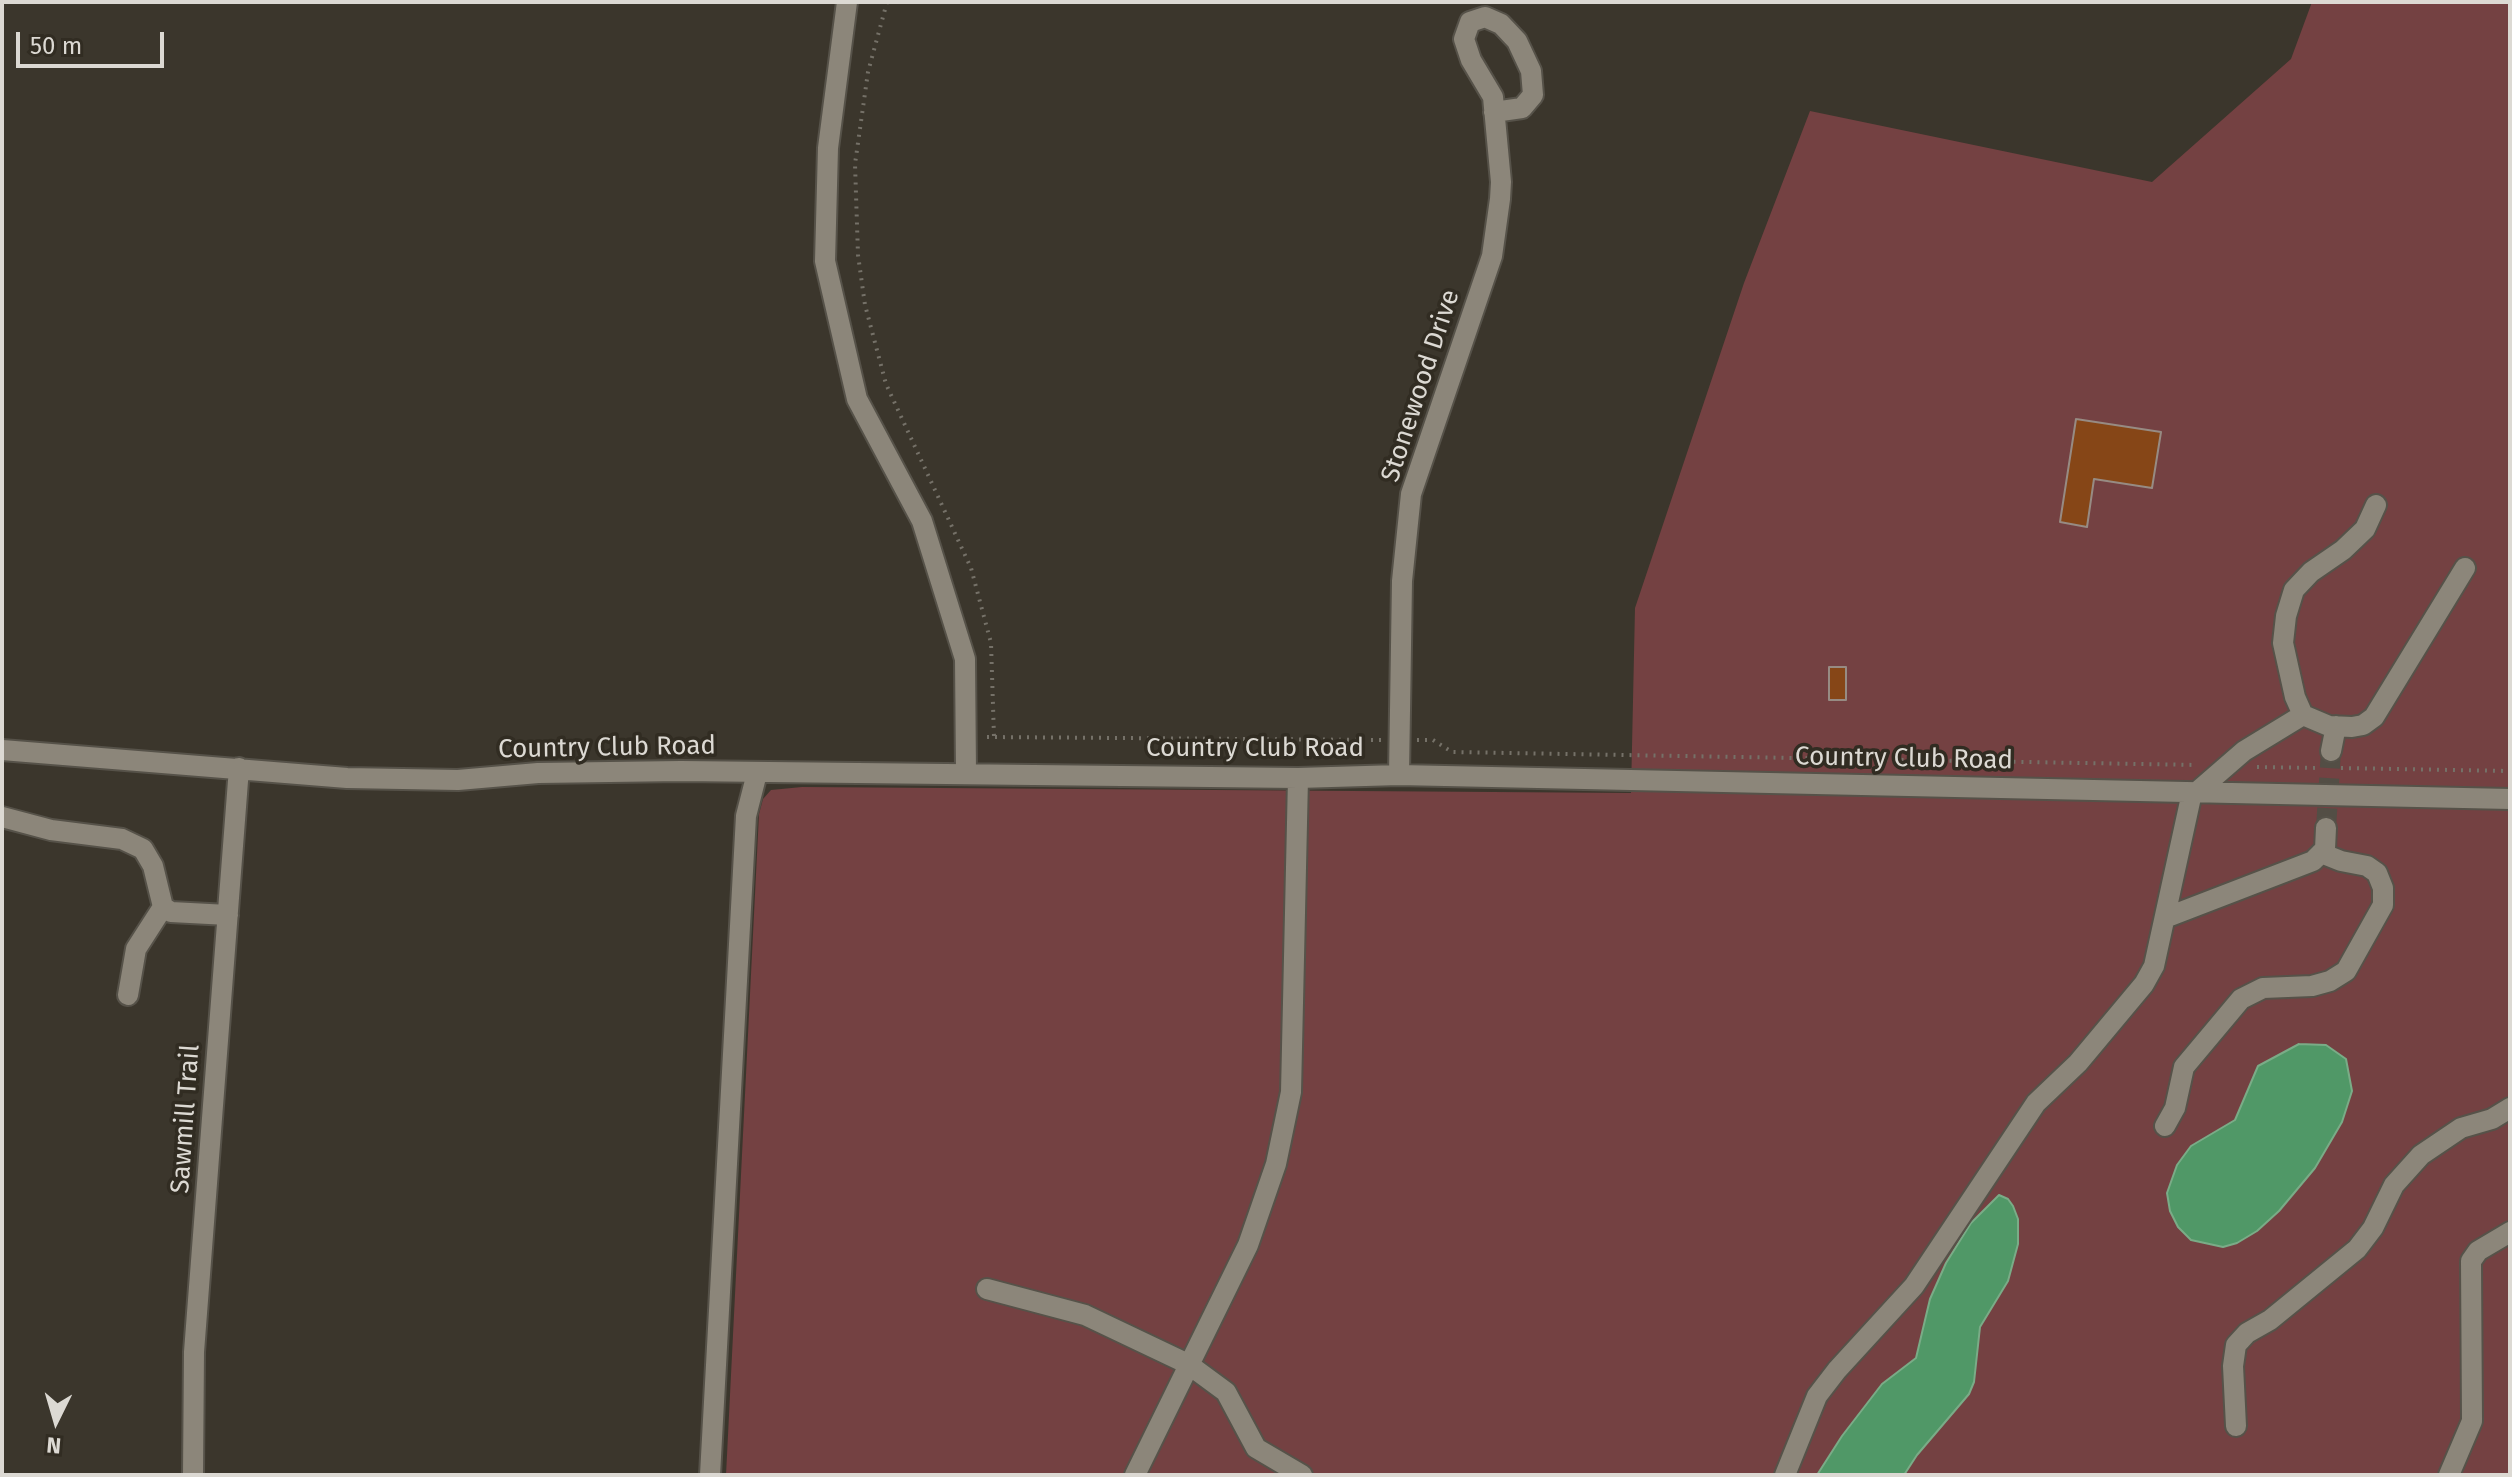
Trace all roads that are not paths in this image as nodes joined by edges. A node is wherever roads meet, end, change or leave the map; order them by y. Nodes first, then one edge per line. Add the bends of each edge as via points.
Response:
1 (847, 2) edge
2 (1494, 112) junction
3 (2376, 505) dead end
4 (2465, 568) dead end
5 (2303, 715) junction
6 (2336, 726) junction
7 (2, 750) edge
8 (2331, 762) tunnel mouth
9 (239, 768) junction
10 (966, 772) junction
11 (757, 773) junction
12 (1399, 775) junction
13 (1298, 778) junction
14 (2197, 792) junction
15 (2510, 799) edge
16 (2, 817) edge
17 (2326, 828) tunnel mouth
18 (2321, 853) junction
19 (163, 907) junction
20 (228, 915) junction
21 (2165, 918) junction
22 (128, 995) dead end
23 (2510, 1108) edge
24 (2165, 1126) dead end
25 (2510, 1232) edge
26 (987, 1289) dead end
27 (1188, 1364) junction
28 (2236, 1426) dead end
29 (193, 1475) edge
30 (710, 1475) edge
31 (1135, 1475) edge
32 (1302, 1475) edge
33 (1785, 1475) edge
34 (2449, 1475) edge

1 - 10 street via 828,148 825,261 857,399 922,521 965,659
2 - 2 street, Stonewood Drive via 1522,108 1533,95 1531,71 1517,41 1485,17 1470,22 1464,39 1493,97
2 - 12 street, Stonewood Drive via 1501,182 1492,256 1411,494 1402,581
3 - 5 street via 2365,529 2294,590 2283,643
4 - 6 street via 2374,717 2363,725
5 - 6 street
5 - 14 street via 2244,751
6 - 8 street
7 - 9 street, Country Club Road
9 - 11 street, Country Club Road via 347,778 458,780 579,772
9 - 20 street, Sawmill Trail
10 - 11 street, Country Club Road
10 - 13 street, Country Club Road
11 - 30 street via 746,816
12 - 13 street, Country Club Road
12 - 14 street, Country Club Road
13 - 27 street via 1291,1092 1276,1164 1248,1245
14 - 15 street, Country Club Road
14 - 21 street via 2191,797
16 - 19 street via 122,839 143,849
17 - 18 street
18 - 21 street via 2313,861
18 - 24 street via 2367,866 2383,888 2383,905 2346,971 2312,986 2263,988 2241,999 2184,1067 2175,1108
19 - 20 street
19 - 22 street via 136,949
20 - 29 street, Sawmill Trail via 194,1352
21 - 33 street via 2154,966 2144,984 2078,1063 2036,1103 1914,1286 1817,1396
23 - 28 street via 2461,1128 2421,1155 2394,1185 2357,1249 2236,1345
25 - 34 street via 2471,1261 2472,1421
26 - 27 street via 1085,1315
27 - 31 street
27 - 32 street via 1226,1392 1256,1448

